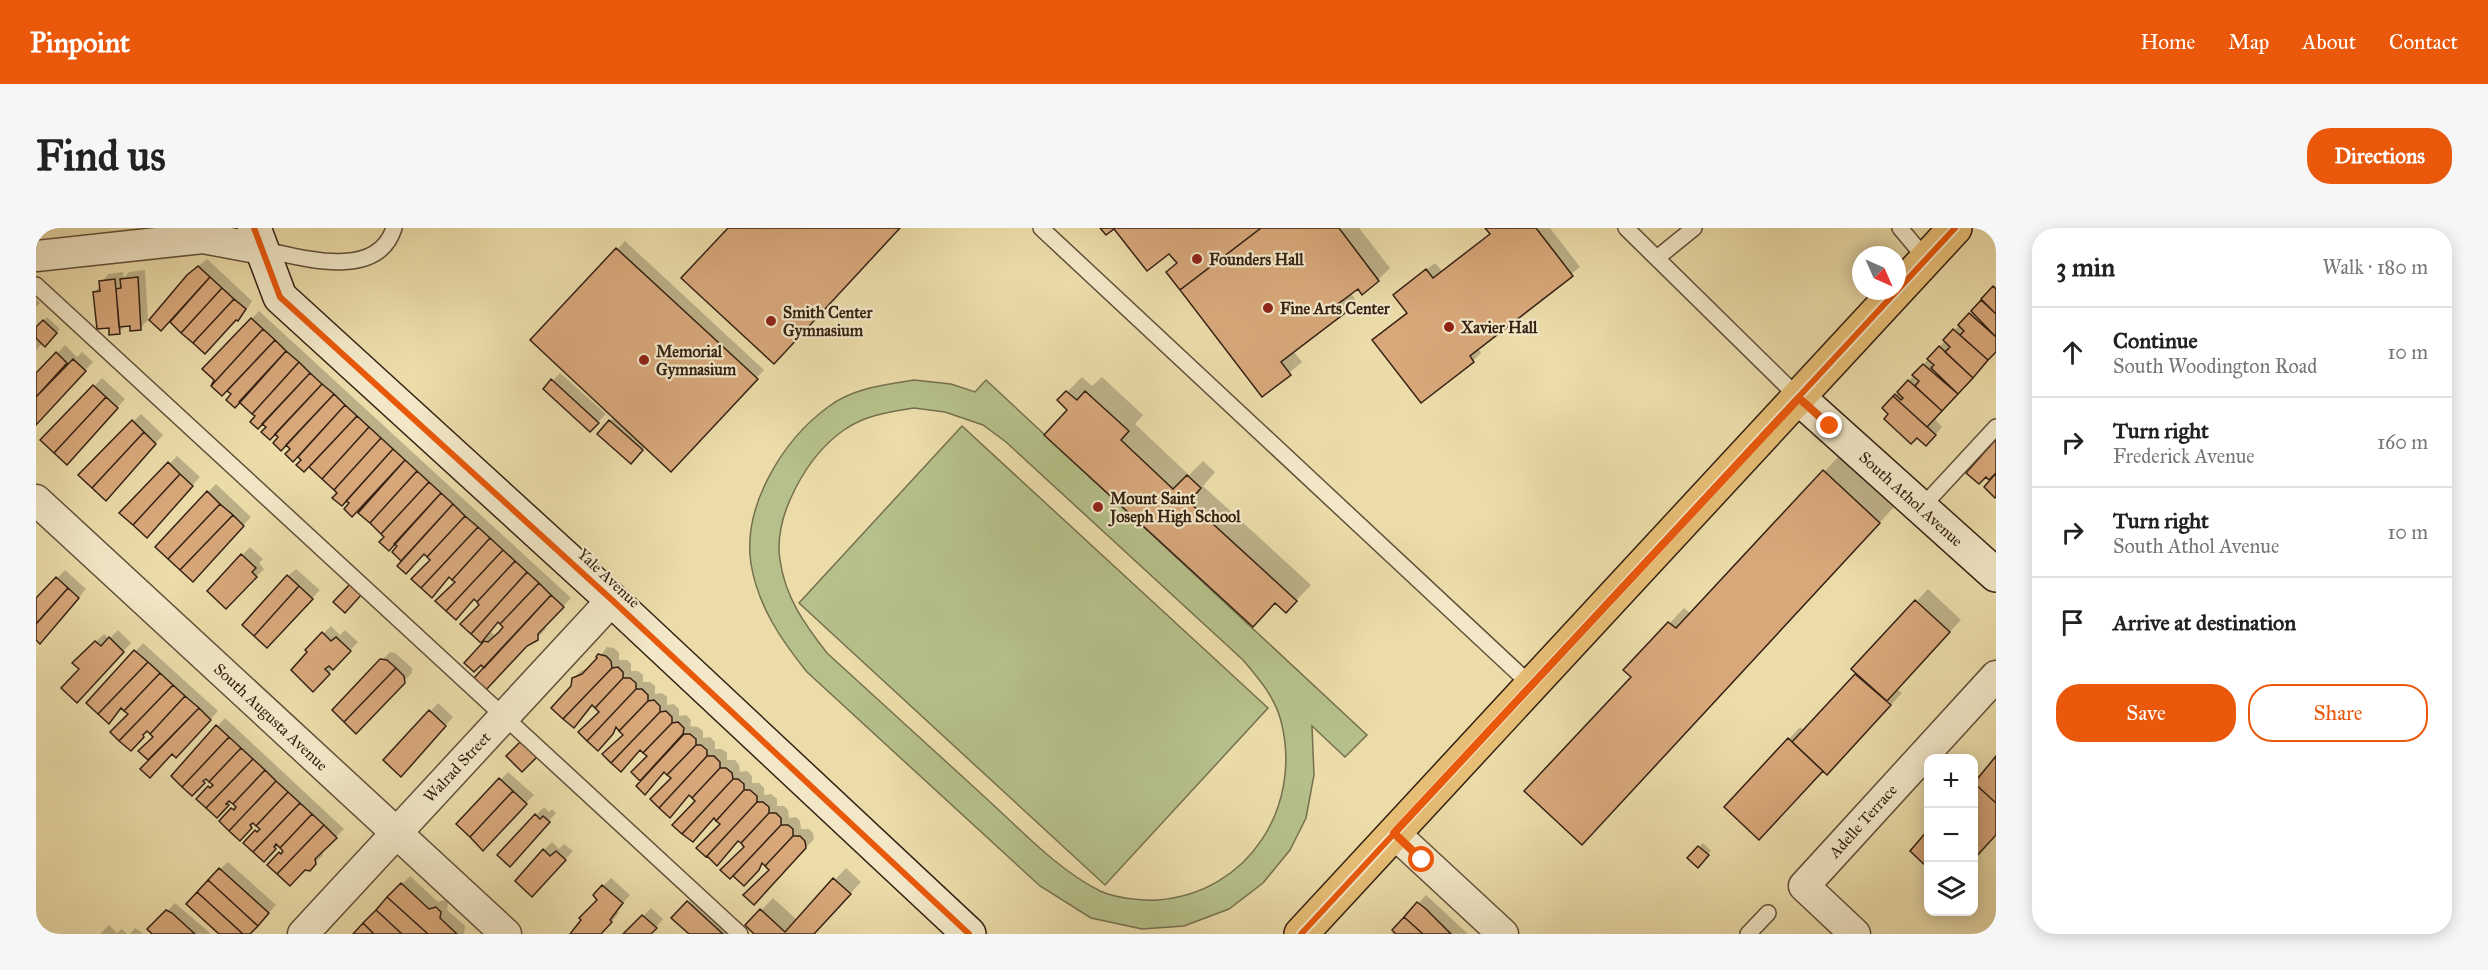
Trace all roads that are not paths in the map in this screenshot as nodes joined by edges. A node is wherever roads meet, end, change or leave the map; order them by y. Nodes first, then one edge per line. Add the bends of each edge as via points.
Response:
1 (394, 228) edge
2 (1041, 228) edge
3 (1626, 228) edge
4 (1694, 228) edge
5 (1900, 228) edge
6 (1955, 228) edge
7 (130, 237) edge
8 (258, 239) edge
9 (36, 256) edge
10 (1658, 258) junction
11 (1926, 259) junction
12 (36, 285) edge
13 (1799, 398) junction
14 (1996, 427) edge
15 (36, 500) edge
16 (1921, 507) junction
17 (1996, 575) edge
18 (612, 600) junction
19 (1996, 676) edge
20 (1532, 686) junction
21 (504, 717) junction
22 (396, 833) junction
23 (1394, 833) junction
24 (1768, 913) dead end
25 (303, 934) edge
26 (506, 934) edge
27 (740, 934) edge
28 (969, 934) edge
29 (1301, 934) edge
30 (1503, 934) edge
31 (1748, 934) edge
32 (1855, 934) edge

1 - 8 lane via 380,248 359,261 325,262
2 - 20 lane
3 - 10 lane
4 - 10 lane
5 - 11 lane
6 - 11 main road
7 - 8 street
7 - 9 street
8 - 18 street, Yale Avenue via 280,297
10 - 13 lane
11 - 13 main road
12 - 21 lane
13 - 16 street, South Athol Avenue
13 - 20 main road
14 - 16 lane
15 - 22 street, South Augusta Avenue
16 - 17 street, South Athol Avenue
18 - 21 street, Walrad Street
18 - 28 street, Yale Avenue
19 - 32 street, Adelle Terrace via 1804,886
20 - 23 main road
21 - 22 street, Walrad Street
21 - 27 lane
22 - 25 street, Walrad Street
22 - 26 street, South Augusta Avenue
23 - 29 main road
23 - 30 street
24 - 31 lane

